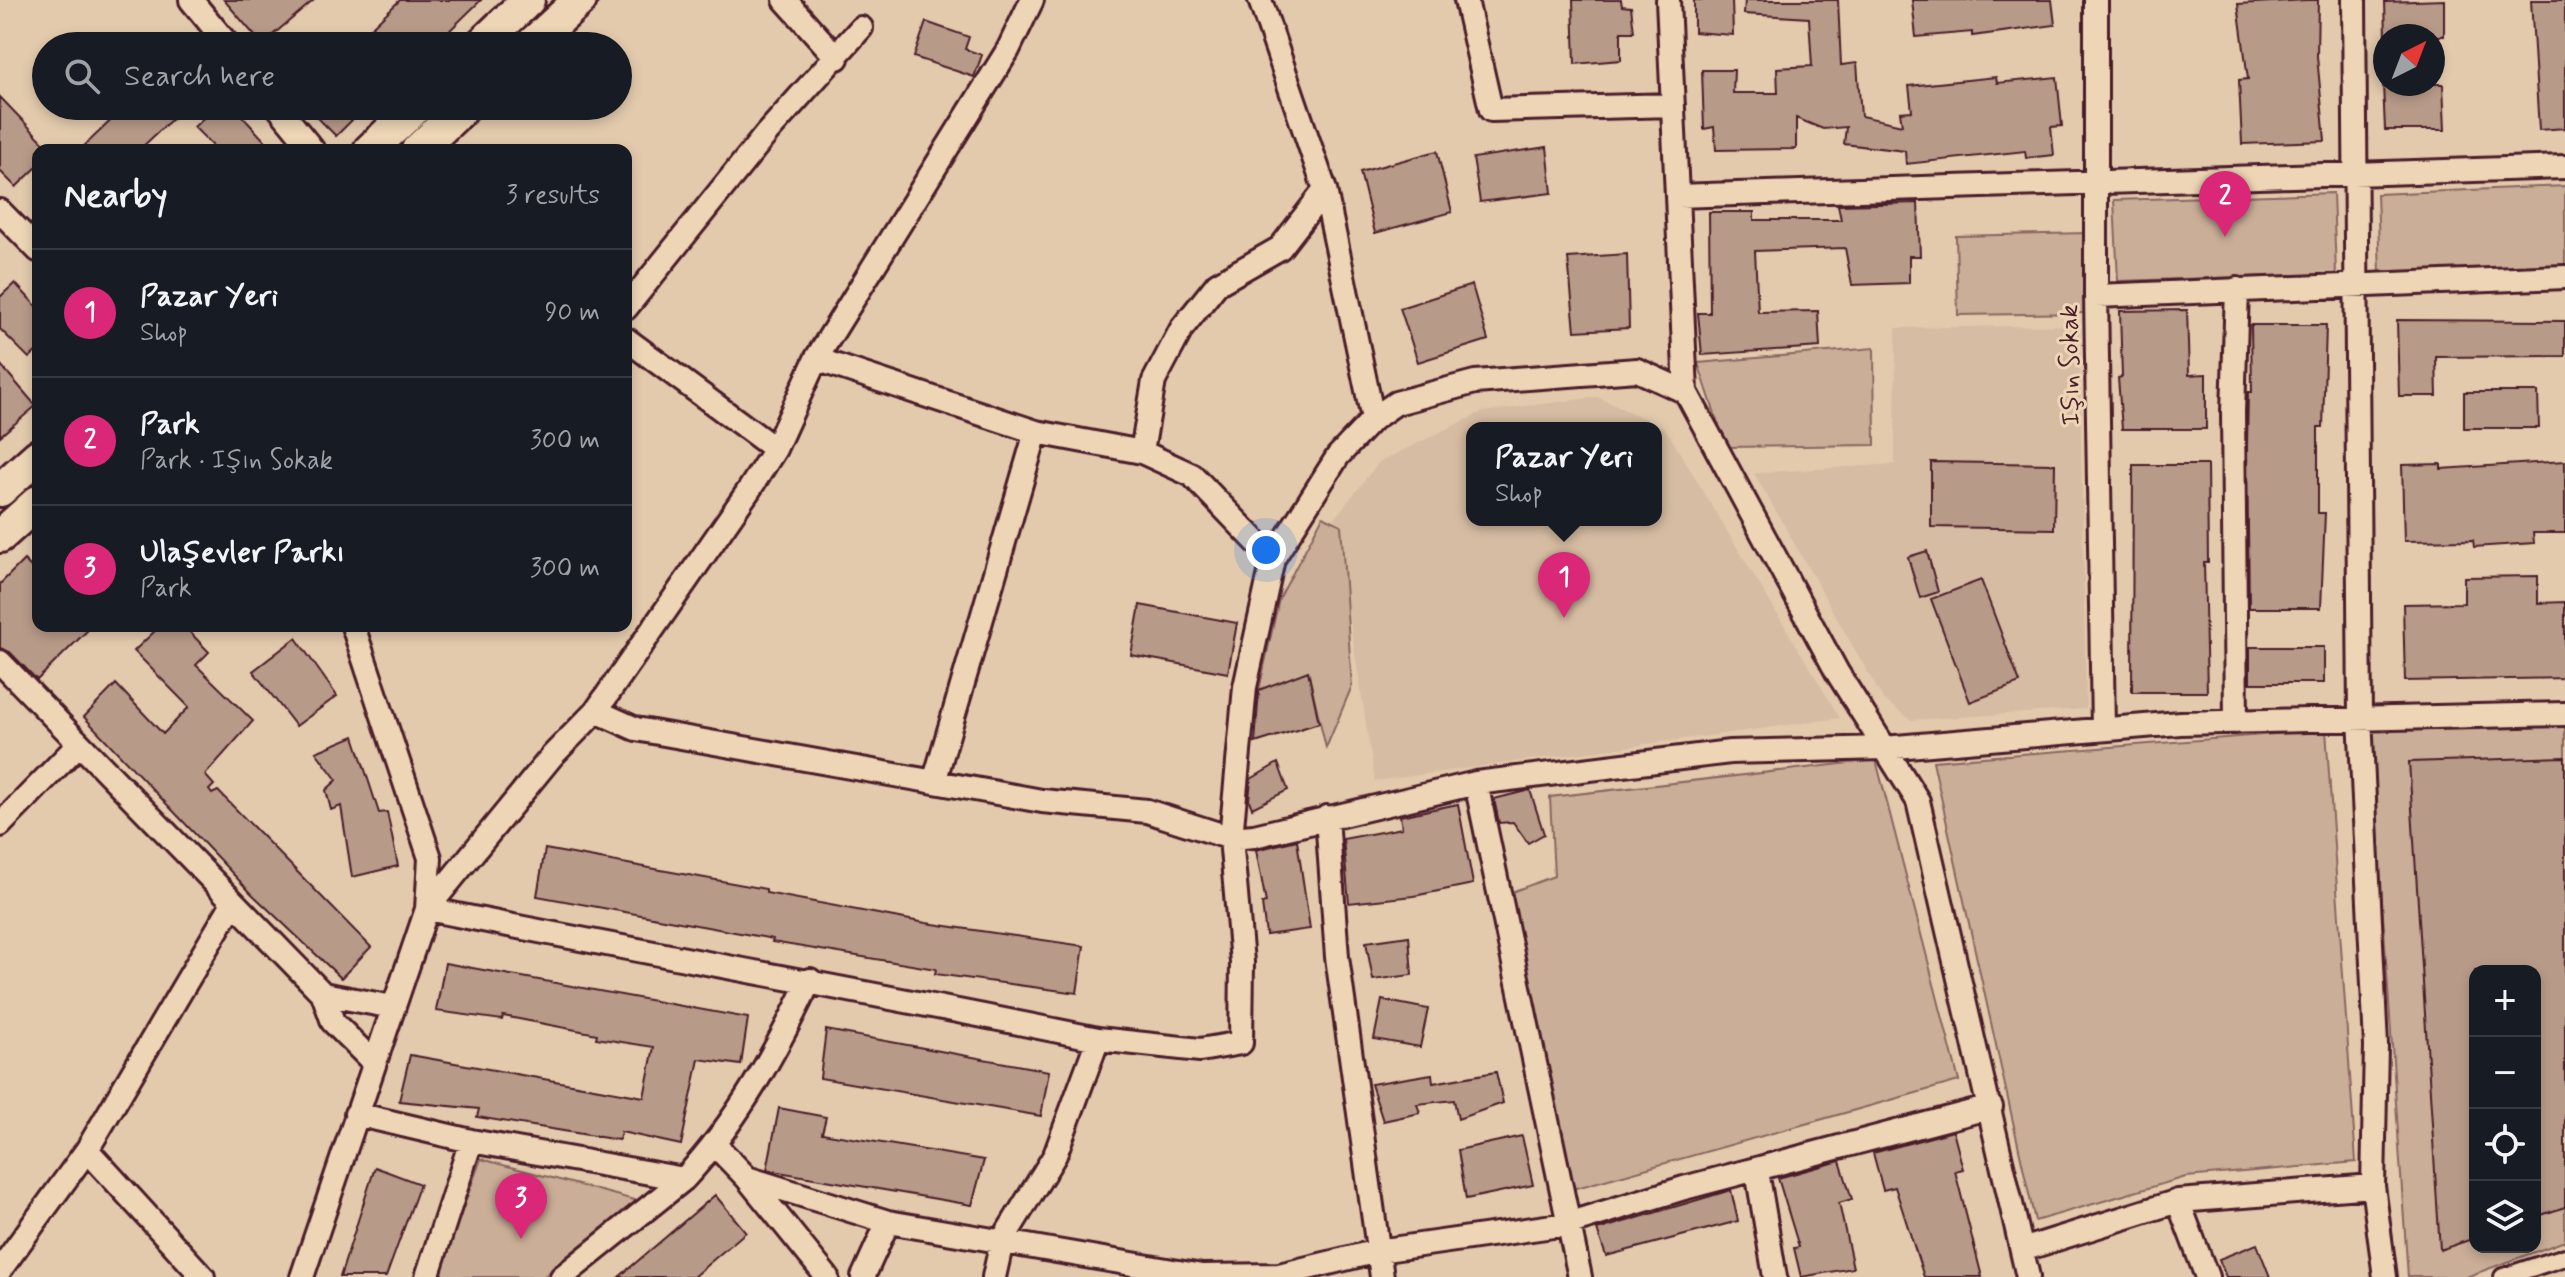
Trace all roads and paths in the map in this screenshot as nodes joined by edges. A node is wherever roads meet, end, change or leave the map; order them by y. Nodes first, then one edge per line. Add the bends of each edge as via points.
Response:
1 (191, 0) edge
2 (528, 0) edge
3 (580, 0) edge
4 (785, 0) edge
5 (1032, 0) edge
6 (1466, 0) edge
7 (1668, 0) edge
8 (2096, 0) edge
9 (2354, 0) edge
10 (1269, 3) edge
11 (861, 28) dead end
12 (217, 32) edge
13 (495, 32) edge
14 (545, 32) edge
15 (837, 58) junction
16 (1673, 105) junction
17 (288, 120) edge
18 (402, 120) edge
19 (450, 120) edge
20 (308, 144) edge
21 (376, 144) edge
22 (424, 144) edge
23 (2565, 167) edge
24 (2356, 173) junction
25 (2096, 181) junction
26 (1325, 190) junction
27 (1677, 196) junction
28 (0, 211) edge
29 (32, 244) edge
30 (2565, 277) edge
31 (2357, 283) junction
32 (2237, 289) junction
33 (2096, 296) junction
34 (632, 301) edge
35 (632, 343) edge
36 (816, 359) junction
37 (1686, 392) junction
38 (1373, 419) junction
39 (1036, 432) junction
40 (775, 449) junction
41 (1142, 452) junction
42 (32, 461) edge
43 (0, 490) edge
44 (32, 507) edge
45 (0, 536) edge
46 (1273, 559) junction
47 (355, 632) edge
48 (0, 662) edge
49 (596, 711) junction
50 (2565, 714) edge
51 (2360, 717) junction
52 (2236, 722) junction
53 (2103, 729) junction
54 (79, 744) junction
55 (1884, 748) junction
56 (935, 779) junction
57 (1476, 783) junction
58 (1327, 817) junction
59 (0, 825) edge
60 (1231, 838) junction
61 (233, 903) junction
62 (427, 909) junction
63 (810, 980) junction
64 (323, 994) junction
65 (393, 1007) junction
66 (1098, 1039) junction
67 (374, 1063) junction
68 (1991, 1107) junction
69 (356, 1114) junction
70 (471, 1141) junction
71 (715, 1145) junction
72 (87, 1150) junction
73 (1757, 1171) junction
74 (747, 1178) junction
75 (684, 1179) junction
76 (2373, 1186) junction
77 (2178, 1201) junction
78 (888, 1222) junction
79 (1567, 1224) junction
80 (1002, 1241) junction
81 (2022, 1250) junction
82 (1378, 1251) junction
83 (2565, 1257) edge
84 (0, 1270) edge
85 (1279, 1276) edge
86 (203, 1277) edge
87 (302, 1277) edge
88 (427, 1277) edge
89 (562, 1277) edge
90 (827, 1277) edge
91 (863, 1277) edge
92 (994, 1277) edge
93 (1382, 1277) edge
94 (1580, 1277) edge
95 (1775, 1277) edge
96 (2028, 1277) edge
97 (2207, 1277) edge
98 (2385, 1277) edge
99 (2503, 1277) edge

1 - 12 street
2 - 13 main road
3 - 14 main road
4 - 15 street
5 - 36 street via 1000,63
6 - 16 street via 1491,110
7 - 16 street
8 - 25 street, Işın Sokak
9 - 24 street
10 - 26 street
11 - 15 street
15 - 34 street via 767,133
16 - 27 street
17 - 20 street
18 - 21 main road
19 - 22 main road
23 - 24 street
24 - 25 street
24 - 31 street
25 - 27 street
25 - 33 street, Işın Sokak
26 - 38 street
26 - 41 street via 1280,248 1217,284 1182,328 1154,381
27 - 37 street
28 - 29 street
30 - 31 street
31 - 32 street
31 - 51 street
32 - 33 street
32 - 52 street
33 - 53 street, Işın Sokak
35 - 40 street
36 - 39 street
36 - 40 street
37 - 38 street via 1637,370 1475,382 1396,403
37 - 55 street via 1837,672
38 - 46 street via 1338,456
39 - 41 street
39 - 56 street
40 - 49 street
41 - 46 street via 1192,475
42 - 43 main road
44 - 45 main road
46 - 60 street via 1245,687
47 - 62 street via 430,858
48 - 54 street
49 - 56 street via 636,729
49 - 62 street via 552,756
50 - 51 street
51 - 52 street
51 - 76 street via 2376,1046
52 - 53 street
53 - 55 street
54 - 59 street
54 - 61 street
55 - 57 street via 1730,752
55 - 68 street via 1918,801
56 - 60 street via 1042,801 1147,811
57 - 58 street
57 - 79 street
58 - 60 street
58 - 82 street via 1337,957
60 - 66 street via 1242,962 1241,1043 1200,1050
61 - 64 street
61 - 72 street
62 - 63 street
62 - 65 street
63 - 66 street
63 - 71 street via 778,1048
64 - 65 street
64 - 67 street via 333,1022
65 - 67 street
66 - 80 street via 1055,1155
67 - 69 street
68 - 73 street
68 - 81 street
69 - 70 street
69 - 87 street
70 - 75 street
70 - 88 street
71 - 74 street
71 - 75 street
72 - 84 street
72 - 86 street
73 - 79 street
73 - 95 street
74 - 78 street
74 - 90 street
75 - 89 street
76 - 77 street
76 - 98 street
77 - 81 street
77 - 97 street
78 - 80 street
78 - 91 street
79 - 82 street
79 - 94 street
80 - 85 street via 1202,1276
80 - 92 street
81 - 96 street
82 - 85 street
82 - 93 street
83 - 99 street

